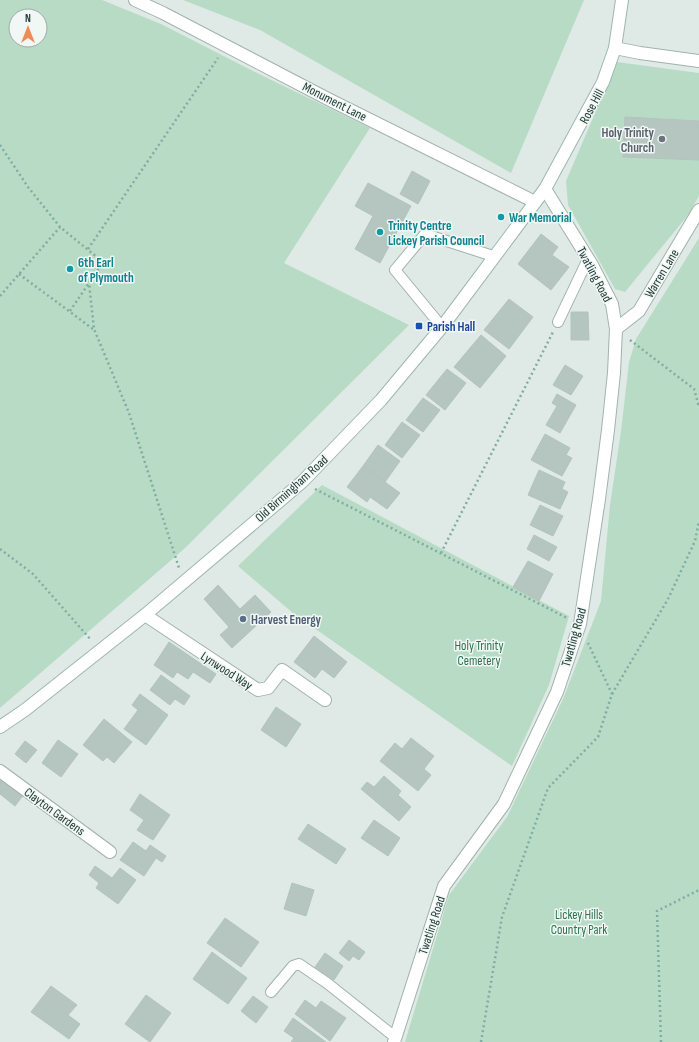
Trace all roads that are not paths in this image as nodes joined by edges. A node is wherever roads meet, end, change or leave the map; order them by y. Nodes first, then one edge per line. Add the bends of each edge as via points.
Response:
1 (135, 0) edge
2 (622, 0) edge
3 (615, 48) junction
4 (699, 61) edge
5 (544, 189) junction
6 (535, 202) junction
7 (699, 210) edge
8 (493, 256) junction
9 (588, 259) junction
10 (558, 322) road end
11 (442, 327) junction
12 (616, 329) junction
13 (145, 615) junction
14 (325, 700) dead end
15 (0, 727) edge
16 (0, 771) edge
17 (110, 852) dead end
18 (271, 992) dead end
19 (395, 1039) edge

1 - 6 street, Monument Lane
2 - 3 street, Rose Hill
3 - 4 street via 640,54
3 - 5 street, Rose Hill via 603,82
5 - 6 street, Rose Hill
5 - 9 street, Twatling Road
6 - 8 street, Old Birmingham Road
7 - 12 street, Warren Lane via 638,311
8 - 11 street, Old Birmingham Road
8 - 11 lane via 425,234 395,270
9 - 10 lane
9 - 12 street, Twatling Road via 612,304
11 - 13 street, Old Birmingham Road via 382,400 302,482
12 - 19 street, Twatling Road via 608,430 580,624 557,692 504,804 444,886
13 - 14 street, Lynwood Way via 258,690 268,688 282,670
13 - 15 street, Old Birmingham Road
16 - 17 street, Clayton Gardens
18 - 19 lane via 293,966 299,964 327,983

